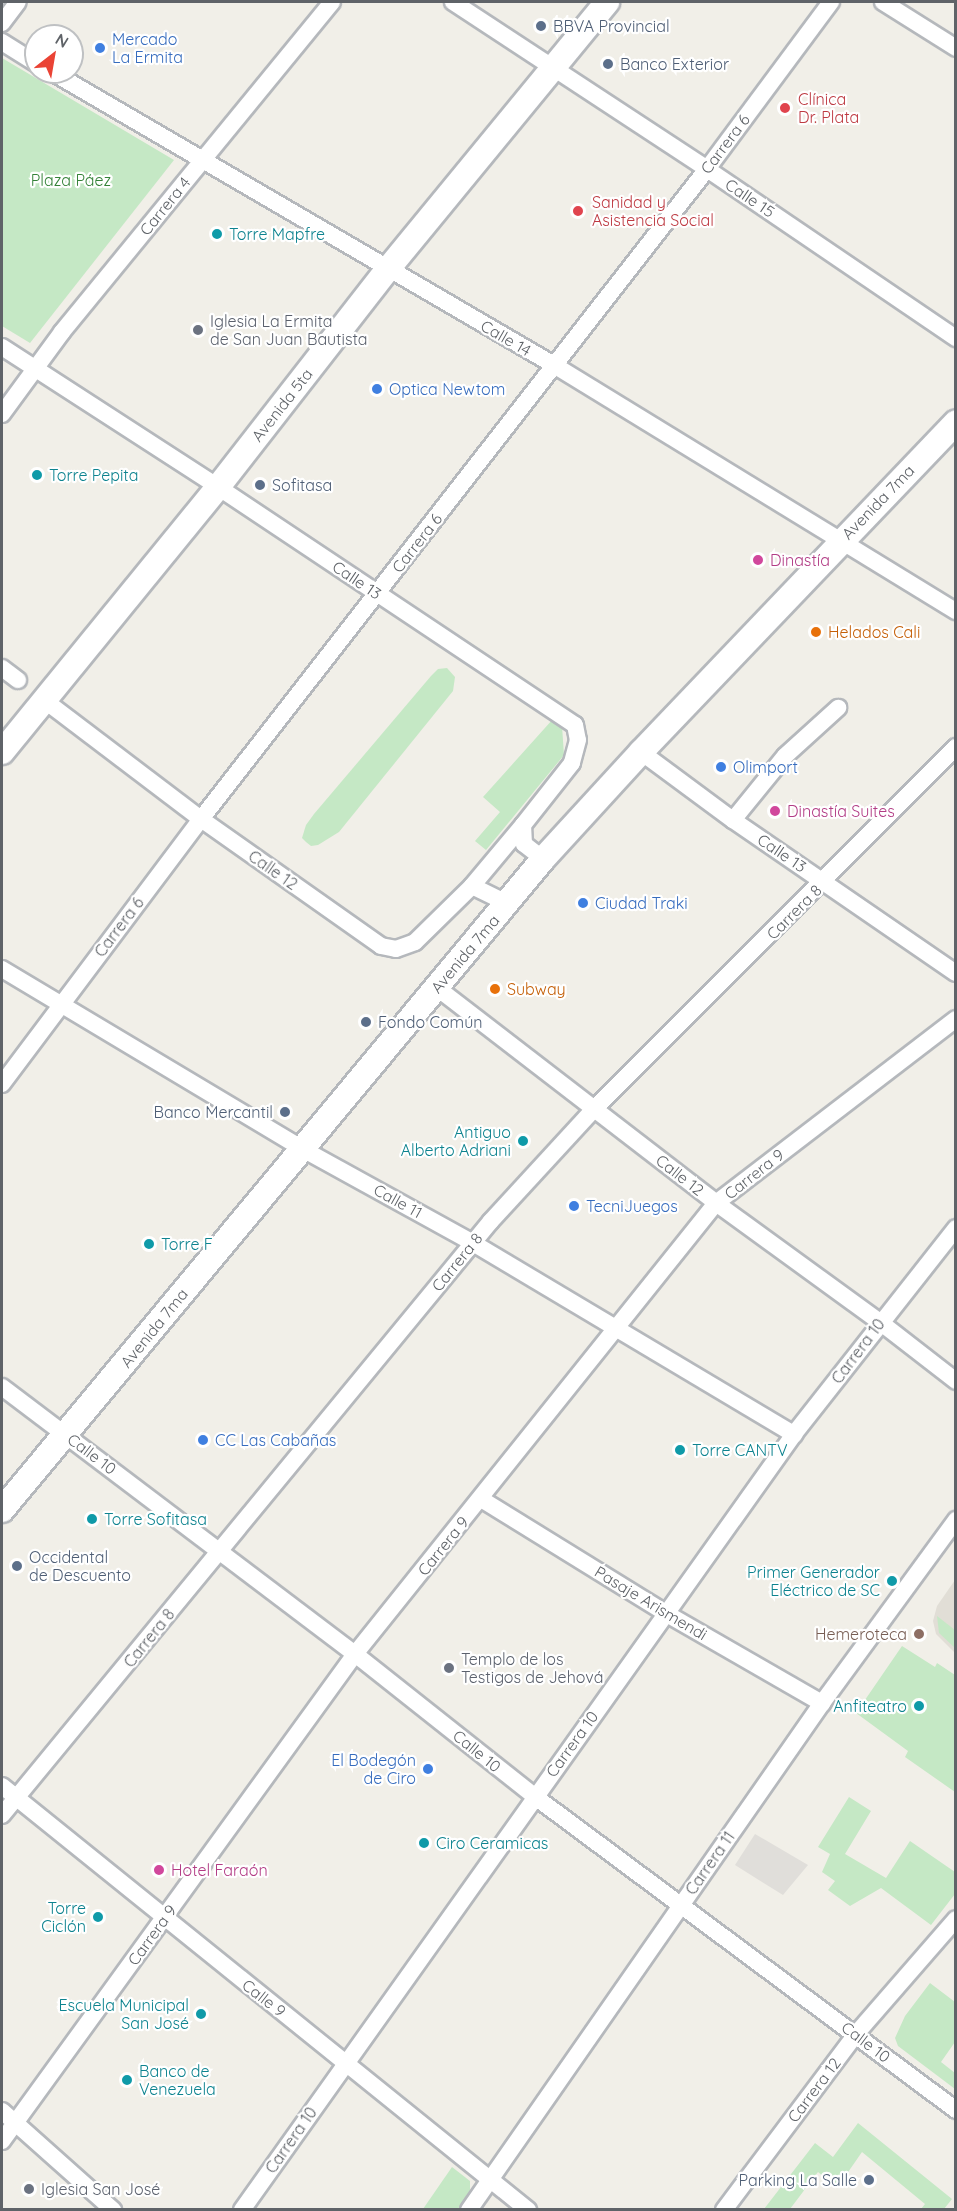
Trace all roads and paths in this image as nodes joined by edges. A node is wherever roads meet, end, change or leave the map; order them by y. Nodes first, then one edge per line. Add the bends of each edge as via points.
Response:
1 (18, 2) edge
2 (332, 2) edge
3 (453, 2) edge
4 (607, 2) edge
5 (831, 2) edge
6 (883, 2) edge
7 (2, 22) edge
8 (2, 42) edge
9 (956, 48) edge
10 (24, 56) edge
11 (554, 67) junction
12 (72, 84) edge
13 (203, 161) junction
14 (707, 169) junction
15 (387, 270) junction
16 (956, 338) edge
17 (2, 347) edge
18 (554, 365) junction
19 (35, 368) junction
20 (2, 414) edge
21 (956, 422) edge
22 (218, 487) junction
23 (841, 541) junction
24 (377, 593) junction
25 (956, 611) edge
26 (2, 669) edge
27 (18, 680) dead end
28 (44, 700) junction
29 (838, 708) dead end
30 (956, 747) edge
31 (2, 752) edge
32 (641, 752) junction
33 (201, 819) junction
34 (733, 820) junction
35 (523, 825) junction
36 (543, 860) junction
37 (824, 881) junction
38 (472, 886) junction
39 (507, 903) junction
40 (2, 969) edge
41 (956, 972) edge
42 (436, 987) junction
43 (60, 1005) junction
44 (956, 1019) edge
45 (2, 1084) edge
46 (594, 1109) junction
47 (301, 1148) junction
48 (716, 1203) junction
49 (956, 1228) edge
50 (473, 1243) junction
51 (880, 1322) junction
52 (616, 1328) junction
53 (956, 1381) edge
54 (2, 1387) edge
55 (65, 1434) junction
56 (794, 1434) junction
57 (481, 1499) junction
58 (2, 1510) edge
59 (956, 1520) edge
60 (220, 1551) junction
61 (667, 1614) junction
62 (355, 1653) junction
63 (822, 1703) junction
64 (2, 1786) edge
65 (534, 1796) junction
66 (16, 1798) junction
67 (2, 1815) edge
68 (681, 1904) junction
69 (164, 1919) junction
70 (956, 1919) edge
71 (856, 2034) junction
72 (346, 2062) junction
73 (956, 2110) edge
74 (2, 2111) edge
75 (15, 2123) junction
76 (2, 2141) edge
77 (490, 2179) junction
78 (113, 2210) edge
79 (242, 2210) edge
80 (469, 2210) edge
81 (528, 2210) edge
82 (724, 2210) edge

1 - 7 street
2 - 13 street, Carrera 4
3 - 11 street, Calle 15
4 - 11 street, Avenida 5ta
5 - 14 street, Carrera 6
6 - 9 street
8 - 10 street
11 - 14 street, Calle 15
11 - 15 street, Avenida 5ta
12 - 13 street, Calle 14
13 - 15 street, Calle 14
13 - 19 street, Carrera 4
14 - 16 street, Calle 15
14 - 18 street, Carrera 6
15 - 18 street, Calle 14
15 - 22 street, Avenida 5ta
17 - 19 street, Calle 13
18 - 23 street, Calle 14
18 - 24 street, Carrera 6
19 - 20 street, Carrera 4
19 - 22 street, Calle 13
21 - 23 street, Avenida 7ma
22 - 24 street, Calle 13
22 - 28 street, Avenida 5ta
23 - 25 street, Calle 14
23 - 32 street, Avenida 7ma
24 - 33 street, Carrera 6
24 - 35 street, Calle 13 via 575,725 578,740 572,763
26 - 27 street
28 - 31 street, Avenida 5ta
28 - 33 street, Calle 12
29 - 34 street via 785,756
30 - 37 street, Carrera 8
32 - 34 street, Calle 13
32 - 36 street, Avenida 7ma
33 - 38 street, Calle 12 via 381,946 396,949 415,942
33 - 43 street, Carrera 6
34 - 37 street, Calle 13
35 - 36 street via 524,844
35 - 38 street, Calle 12
36 - 39 street, Avenida 7ma
37 - 41 street, Calle 13
37 - 46 street, Carrera 8
38 - 39 street
39 - 42 street, Avenida 7ma
40 - 43 street, Calle 11
42 - 46 street, Calle 12
42 - 47 street, Avenida 7ma
43 - 45 street, Carrera 6
43 - 47 street, Calle 11
44 - 48 street, Carrera 9
46 - 48 street, Calle 12
46 - 50 street, Carrera 8
47 - 50 street, Calle 11
47 - 55 street, Avenida 7ma
48 - 51 street, Calle 12
48 - 52 street, Carrera 9
49 - 51 street, Carrera 10
50 - 52 street, Calle 11
50 - 60 street, Carrera 8
51 - 53 street, Calle 12
51 - 56 street, Carrera 10
52 - 56 street, Calle 11
52 - 57 street, Carrera 9
54 - 55 street, Calle 10
55 - 58 street, Avenida 7ma
55 - 60 street, Calle 10
56 - 61 street, Carrera 10
57 - 61 street, Pasaje Arismendi
57 - 62 street, Carrera 9
59 - 63 street, Carrera 11
60 - 62 street, Calle 10
60 - 66 street, Carrera 8
61 - 63 street, Pasaje Arismendi
61 - 65 street, Carrera 10
62 - 65 street, Calle 10
62 - 69 street, Carrera 9
63 - 68 street, Carrera 11
64 - 66 street, Calle 9
65 - 68 street, Calle 10
65 - 72 street, Carrera 10
66 - 67 street, Carrera 8
66 - 69 street, Calle 9
68 - 71 street, Calle 10
68 - 77 street, Carrera 11
69 - 72 street, Calle 9
69 - 75 street, Carrera 9
70 - 71 street, Carrera 12
71 - 73 street, Calle 10
71 - 82 street, Carrera 12
72 - 77 street, Calle 9
72 - 79 street, Carrera 10
74 - 75 street
75 - 76 street, Carrera 9
75 - 78 street
77 - 80 street, Carrera 11
77 - 81 street, Calle 9

